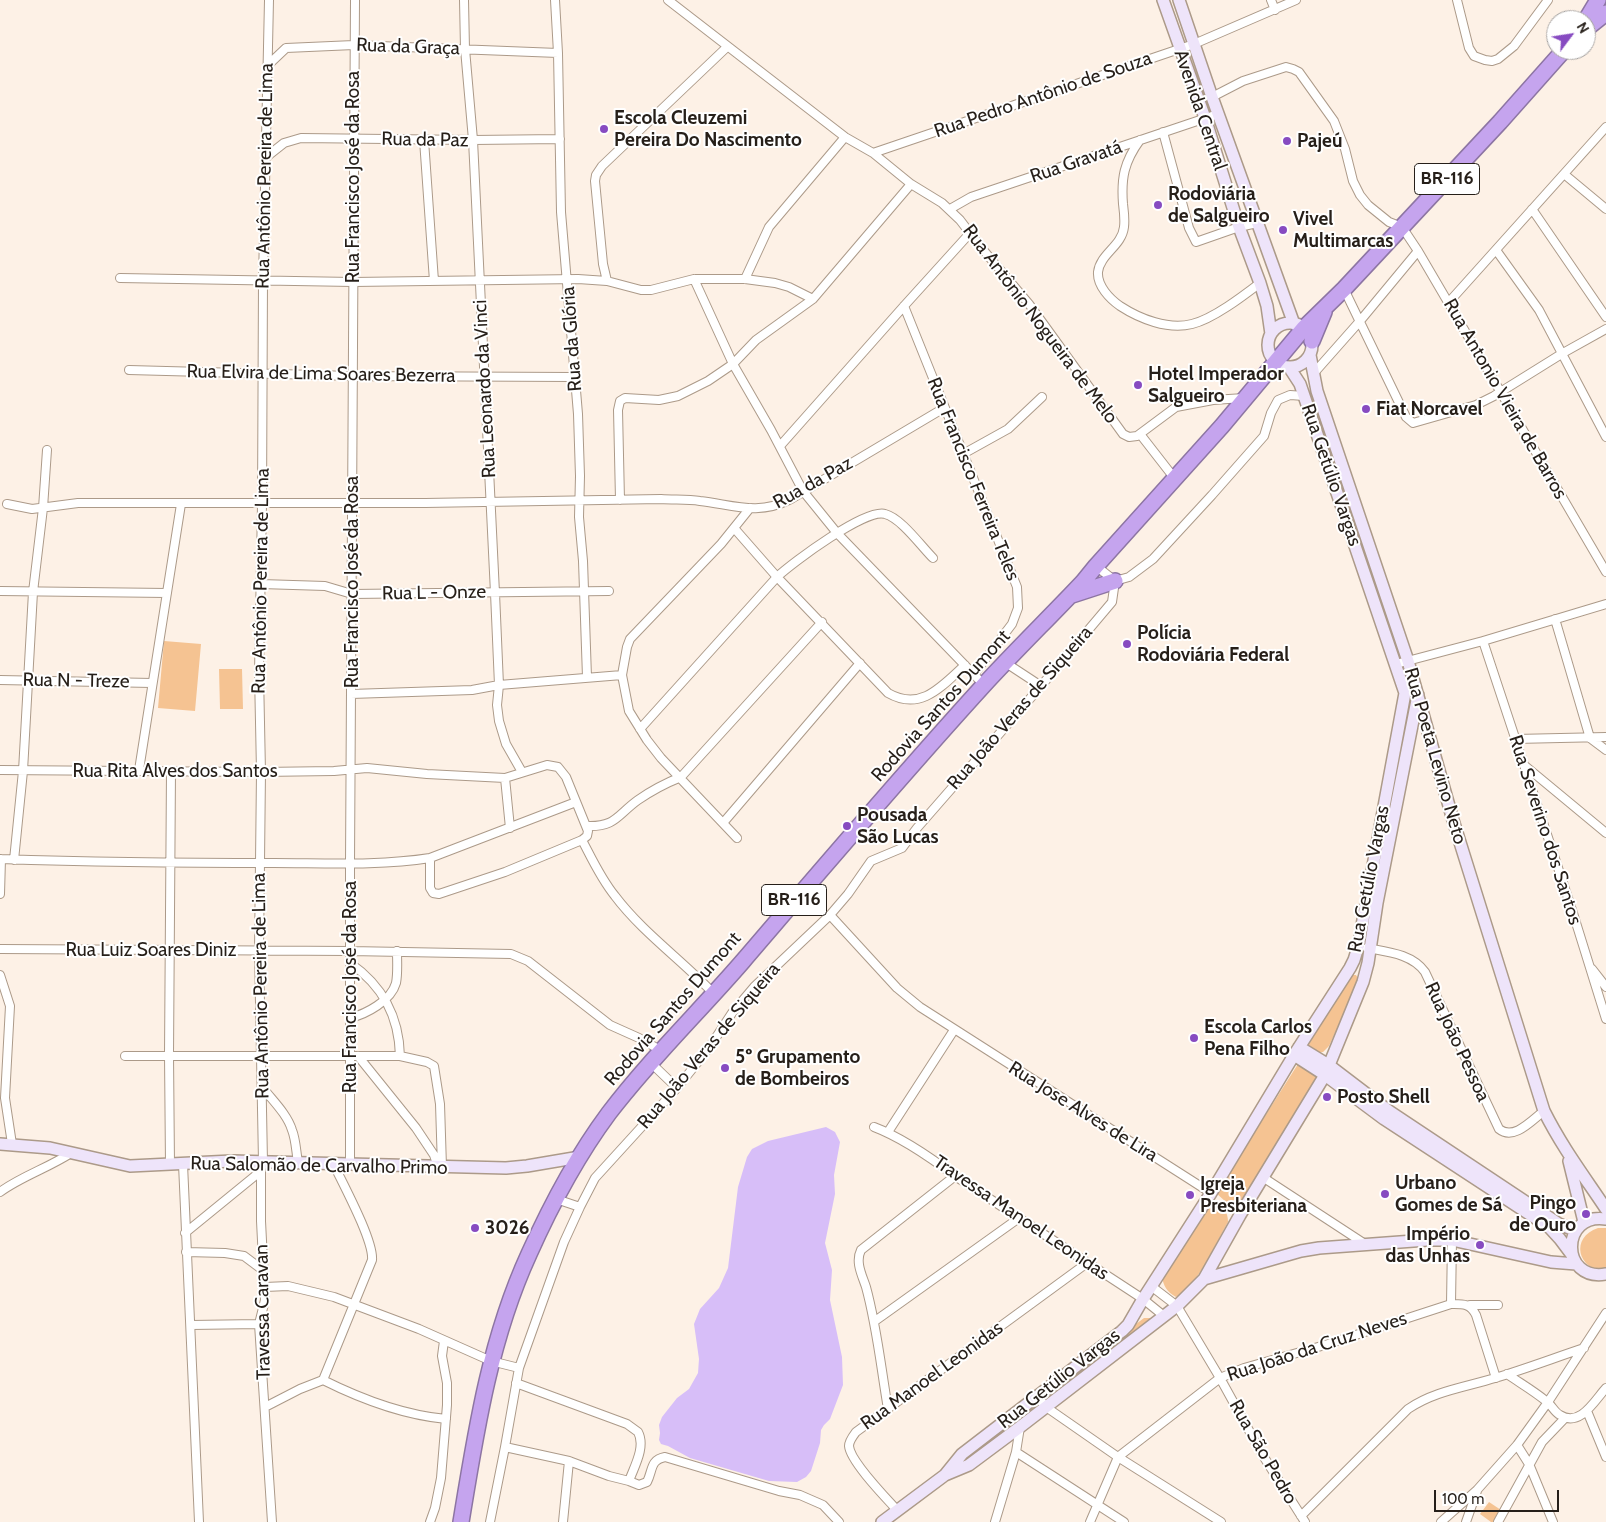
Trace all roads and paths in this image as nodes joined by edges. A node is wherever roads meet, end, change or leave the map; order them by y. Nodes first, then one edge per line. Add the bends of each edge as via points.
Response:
1 (269, 0) edge
2 (354, 0) edge
3 (464, 0) edge
4 (555, 0) edge
5 (668, 0) edge
6 (1163, 0) edge
7 (1179, 0) edge
8 (1271, 0) edge
9 (1296, 0) edge
10 (1457, 0) edge
11 (1548, 0) edge
12 (1275, 10) junction
13 (1194, 44) junction
14 (354, 45) junction
15 (727, 47) junction
16 (465, 49) junction
17 (1179, 49) junction
18 (558, 53) junction
19 (1555, 60) edge
20 (267, 66) junction
21 (1212, 97) junction
22 (1218, 114) junction
23 (1205, 118) junction
24 (1606, 127) edge
25 (1163, 132) junction
26 (845, 137) junction
27 (354, 139) junction
28 (560, 139) junction
29 (424, 140) junction
30 (473, 140) junction
31 (1140, 140) junction
32 (872, 153) junction
33 (265, 158) junction
34 (1564, 174) junction
35 (911, 184) junction
36 (950, 209) junction
37 (1532, 209) junction
38 (1606, 209) edge
39 (1257, 223) junction
40 (1239, 227) junction
41 (1402, 227) junction
42 (971, 232) junction
43 (1496, 250) junction
44 (1418, 251) junction
45 (120, 278) dead end
46 (567, 279) junction
47 (694, 279) junction
48 (745, 279) junction
49 (263, 280) junction
50 (434, 281) junction
51 (480, 281) junction
52 (607, 281) junction
53 (353, 282) junction
54 (1260, 283) junction
55 (1344, 289) junction
56 (813, 299) junction
57 (1449, 302) junction
58 (904, 306) junction
59 (1327, 306) junction
60 (1606, 317) edge
61 (1360, 321) junction
62 (1606, 329) edge
63 (1272, 334) junction
64 (1304, 335) junction
65 (1563, 353) junction
66 (733, 364) junction
67 (1282, 364) junction
68 (129, 370) dead end
69 (264, 372) junction
70 (1314, 373) junction
71 (352, 376) junction
72 (485, 377) junction
73 (574, 378) junction
74 (1502, 391) junction
75 (1304, 396) junction
76 (1042, 397) dead end
77 (1246, 398) junction
78 (944, 408) junction
79 (1140, 434) junction
80 (1606, 437) edge
81 (780, 446) junction
82 (47, 450) dead end
83 (963, 454) junction
84 (1174, 479) junction
85 (803, 491) junction
86 (620, 500) junction
87 (580, 501) junction
88 (491, 502) junction
89 (7, 504) dead end
90 (181, 504) junction
91 (262, 504) junction
92 (352, 504) junction
93 (43, 508) junction
94 (750, 508) junction
95 (734, 528) junction
96 (837, 533) junction
97 (933, 558) dead end
98 (1096, 566) junction
99 (1606, 572) edge
100 (778, 577) junction
101 (1116, 581) junction
102 (261, 584) junction
103 (0, 591) edge
104 (609, 591) dead end
105 (33, 592) junction
106 (583, 592) junction
107 (166, 593) junction
108 (496, 593) junction
109 (352, 594) junction
110 (1070, 595) junction
111 (1606, 604) edge
112 (1554, 619) junction
113 (822, 622) junction
114 (1483, 642) junction
115 (1408, 661) junction
116 (860, 663) junction
117 (1006, 663) junction
118 (1396, 664) junction
119 (965, 666) junction
120 (622, 675) junction
121 (587, 677) junction
122 (979, 679) junction
123 (0, 680) edge
124 (28, 680) junction
125 (152, 683) junction
126 (499, 685) junction
127 (1041, 686) junction
128 (351, 694) junction
129 (1418, 695) junction
130 (640, 729) junction
131 (1606, 737) edge
132 (1590, 738) junction
133 (1515, 740) junction
134 (1606, 750) edge
135 (1523, 763) junction
136 (350, 769) junction
137 (0, 770) edge
138 (138, 770) junction
139 (23, 771) junction
140 (172, 771) junction
141 (261, 772) junction
142 (522, 772) junction
143 (681, 777) junction
144 (505, 778) junction
145 (576, 802) junction
146 (723, 823) junction
147 (587, 826) junction
148 (510, 828) junction
149 (1606, 833) edge
150 (737, 838) dead end
151 (583, 839) junction
152 (430, 858) junction
153 (1, 859) edge
154 (14, 860) junction
155 (170, 863) junction
156 (260, 863) junction
157 (350, 863) junction
158 (1377, 876) junction
159 (0, 894) edge
160 (1372, 901) junction
161 (830, 915) junction
162 (1358, 947) junction
163 (1370, 948) junction
164 (0, 949) edge
165 (170, 949) junction
166 (350, 950) junction
167 (260, 951) junction
168 (397, 951) junction
169 (350, 963) junction
170 (1589, 964) junction
171 (0, 975) edge
172 (1606, 987) edge
173 (714, 994) junction
174 (385, 999) junction
175 (350, 1018) junction
176 (1606, 1019) edge
177 (954, 1030) junction
178 (662, 1051) junction
179 (1296, 1051) junction
180 (169, 1055) junction
181 (261, 1055) junction
182 (125, 1056) dead end
183 (354, 1056) junction
184 (400, 1056) junction
185 (651, 1063) junction
186 (1328, 1070) junction
187 (262, 1088) junction
188 (677, 1088) junction
189 (1544, 1111) junction
190 (874, 1126) dead end
191 (888, 1132) junction
192 (0, 1144) edge
193 (12, 1144) junction
194 (71, 1153) junction
195 (1567, 1154) junction
196 (580, 1157) junction
197 (298, 1162) junction
198 (170, 1164) junction
199 (183, 1164) junction
200 (333, 1164) junction
201 (350, 1164) junction
202 (262, 1167) junction
203 (440, 1167) junction
204 (955, 1176) junction
205 (1264, 1178) junction
206 (1496, 1187) junction
207 (0, 1192) edge
208 (1211, 1193) junction
209 (556, 1199) junction
210 (1604, 1201) edge
211 (580, 1206) junction
212 (1019, 1218) junction
213 (1606, 1218) edge
214 (1581, 1225) junction
215 (185, 1233) junction
216 (1452, 1240) junction
217 (1365, 1244) junction
218 (186, 1252) junction
219 (1574, 1260) junction
220 (1087, 1263) junction
221 (264, 1271) junction
222 (1606, 1274) edge
223 (1204, 1279) junction
224 (1151, 1286) junction
225 (265, 1287) junction
226 (1143, 1299) junction
227 (354, 1304) junction
228 (1451, 1304) junction
229 (1177, 1306) junction
230 (1498, 1306) dead end
231 (1471, 1307) junction
232 (1606, 1312) edge
233 (1164, 1316) junction
234 (875, 1321) junction
235 (259, 1324) junction
236 (191, 1325) junction
237 (444, 1341) junction
238 (1584, 1348) junction
239 (491, 1360) junction
240 (518, 1368) junction
241 (1507, 1374) junction
242 (1220, 1378) junction
243 (1496, 1378) junction
244 (323, 1380) junction
245 (516, 1383) junction
246 (1606, 1388) edge
247 (1038, 1396) junction
248 (1548, 1402) junction
249 (1046, 1406) junction
250 (265, 1407) junction
251 (888, 1409) junction
252 (1587, 1412) junction
253 (1566, 1418) junction
254 (446, 1419) junction
255 (1020, 1427) junction
256 (1517, 1445) junction
257 (505, 1447) junction
258 (1016, 1452) junction
259 (1118, 1457) junction
260 (1606, 1457) edge
261 (569, 1461) junction
262 (1529, 1464) junction
263 (945, 1475) junction
264 (629, 1481) junction
265 (1477, 1490) junction
266 (1097, 1505) junction
267 (897, 1510) junction
268 (1303, 1519) edge
269 (199, 1522) edge
270 (272, 1522) edge
271 (430, 1522) edge
272 (461, 1522) edge
273 (490, 1522) edge
274 (564, 1522) edge
275 (839, 1522) edge
276 (882, 1522) edge
277 (995, 1522) edge
278 (1090, 1522) edge
279 (1124, 1522) edge
280 (1221, 1522) edge
281 (1441, 1522) edge
282 (1466, 1522) edge
283 (1498, 1522) edge
284 (1553, 1522) edge

1 - 20 street, Rua Antônio Pereira de Lima
2 - 14 street, Rua Francisco José da Rosa
3 - 16 street, Rua Leonardo da Vinci
4 - 18 street, Rua da Glória
5 - 15 street, Rua Antônio Nogueira de Melo
6 - 17 main road, Avenida Central
7 - 13 main road, Avenida Central
8 - 12 street
9 - 12 street, Rua Pedro Antônio de Souza
10 - 11 street via 1468,48 1474,56 1492,61 1514,46
12 - 13 street, Rua Pedro Antônio de Souza
13 - 17 street, Rua Pedro Antônio de Souza
13 - 21 main road, Avenida Central
14 - 16 street, Rua da Graça
14 - 20 street, Rua da Graça via 286,48
14 - 27 street, Rua Francisco José da Rosa
15 - 26 street, Rua Antônio Nogueira de Melo
15 - 52 street via 596,175
16 - 18 street, Rua da Graça
16 - 30 street, Rua Leonardo da Vinci
17 - 23 main road, Avenida Central
17 - 32 street, Rua Pedro Antônio de Souza
18 - 28 street, Rua da Glória
19 - 41 highway, BR-116
20 - 33 street, Rua Antônio Pereira de Lima
21 - 22 main road, Avenida Central
21 - 41 street via 1243,81 1286,68 1299,72 1334,121 1360,195 1389,222
22 - 23 street, Rua Gravatá
22 - 39 main road, Avenida Central
23 - 25 street, Rua Gravatá
23 - 40 main road, Avenida Central
24 - 34 street
25 - 31 street, Rua Gravatá
25 - 40 street via 1189,228 1196,242
26 - 32 street, Rua Antônio Nogueira de Melo
26 - 48 street via 769,227
27 - 29 street, Rua da Paz
27 - 33 street, Rua da Paz via 292,140
27 - 53 street, Rua Francisco José da Rosa
28 - 30 street, Rua da Paz
28 - 46 street, Rua da Glória via 561,212
29 - 30 street, Rua da Paz
29 - 50 street
30 - 51 street, Rua Leonardo da Vinci
31 - 36 street, Rua Gravatá via 971,197
31 - 54 street via 1130,153 1123,177 1124,233 1100,265 1098,274 1105,292 1116,303 1146,320 1191,325
32 - 35 street, Rua Antônio Nogueira de Melo
33 - 49 street, Rua Antônio Pereira de Lima
34 - 37 street
34 - 38 street
35 - 36 street, Rua Antônio Nogueira de Melo
35 - 56 street
36 - 42 street, Rua Antônio Nogueira de Melo
37 - 43 street
37 - 60 street
39 - 40 street
39 - 64 main road, Avenida Central
40 - 54 main road, Avenida Central
41 - 44 street, Rua Antonio Vieira de Barros
41 - 55 highway, BR-116
42 - 58 street
42 - 79 street, Rua Antônio Nogueira de Melo via 1029,304 1123,434 1133,438
43 - 57 street
43 - 65 street via 1529,293
44 - 57 street, Rua Antonio Vieira de Barros
44 - 61 street
45 - 49 street
46 - 51 street
46 - 52 street
46 - 73 street, Rua da Glória
47 - 48 street
47 - 52 street via 651,290
47 - 66 street
48 - 56 street via 789,287
49 - 53 street
49 - 69 street, Rua Antônio Pereira de Lima
50 - 51 street
50 - 53 street
51 - 72 street, Rua Leonardo da Vinci
53 - 71 street, Rua Francisco José da Rosa
54 - 63 main road, Avenida Central
55 - 59 highway, BR-116
55 - 61 street
56 - 66 street via 756,340
57 - 74 street, Rua Antonio Vieira de Barros
58 - 78 street, Rua Francisco Ferreira Teles
58 - 81 street
59 - 64 highway
59 - 64 highway
61 - 70 street
61 - 74 street via 1406,417 1413,423 1476,405
62 - 65 street
63 - 64 main road via 1281,325
63 - 67 main road, Rua Getúlio Vargas via 1269,350
64 - 67 highway, Rodovia Santos Dumont / BR-116
64 - 67 main road via 1301,364
64 - 70 main road, Rua Poeta Levino Neto
65 - 74 street
65 - 80 street
66 - 81 street
66 - 86 street via 678,396 659,400 625,398 620,401
67 - 75 main road, Rua Getúlio Vargas via 1300,384
67 - 77 highway, Rodovia Santos Dumont / BR-116
68 - 69 street, Rua Elvira de Lima Soares Bezerra
69 - 71 street, Rua Elvira de Lima Soares Bezerra
69 - 91 street, Rua Antônio Pereira de Lima
70 - 115 main road, Rua Poeta Levino Neto via 1317,391
71 - 72 street, Rua Elvira de Lima Soares Bezerra
71 - 92 street, Rua Francisco José da Rosa
72 - 73 street, Rua Elvira de Lima Soares Bezerra
72 - 88 street, Rua Leonardo da Vinci
73 - 87 street, Rua da Glória
74 - 99 street, Rua Antonio Vieira de Barros
75 - 101 street via 1290,395 1278,400 1264,436 1212,496 1153,559
75 - 118 main road, Rua Getúlio Vargas
76 - 83 street via 1008,429
77 - 79 street via 1176,407
77 - 84 highway, Rodovia Santos Dumont / BR-116
78 - 83 street, Rua Francisco Ferreira Teles
78 - 85 street, Rua da Paz
79 - 84 street
81 - 85 street
82 - 93 street
83 - 122 street, Rua Francisco Ferreira Teles via 1014,577 1018,600 1012,624
84 - 98 highway, Rodovia Santos Dumont / BR-116
85 - 94 street, Rua da Paz via 778,506
85 - 96 street
86 - 87 street, Rua da Paz
86 - 94 street, Rua da Paz via 699,501
87 - 88 street, Rua da Paz
87 - 106 street, Rua da Glória
88 - 92 street, Rua da Paz
88 - 108 street, Rua Leonardo da Vinci
89 - 93 street, Rua da Paz
90 - 91 street, Rua da Paz
90 - 93 street, Rua da Paz via 72,503
90 - 107 street
91 - 92 street, Rua da Paz
91 - 102 street, Rua Antônio Pereira de Lima
92 - 109 street, Rua Francisco José da Rosa
93 - 105 street
94 - 95 street
95 - 100 street
95 - 120 street via 630,639
96 - 97 street via 879,512 887,514
96 - 100 street
96 - 119 street
98 - 101 street
98 - 110 highway, Rodovia Santos Dumont / BR-116
100 - 113 street
100 - 130 street
101 - 110 highway
101 - 127 street, Rua João Veras de Siqueira via 1112,602
102 - 109 street, Rua L - Onze via 319,585
102 - 141 street, Rua Antônio Pereira de Lima
103 - 105 street
104 - 106 street, Rua L - Onze
105 - 107 street
105 - 124 street
106 - 108 street, Rua L - Onze
106 - 121 street, Rua da Glória
107 - 125 street
108 - 109 street, Rua L - Onze
108 - 126 street, Rua Leonardo da Vinci
109 - 128 street, Rua Francisco José da Rosa
110 - 117 highway, Rodovia Santos Dumont / BR-116
111 - 112 street
112 - 114 street
112 - 132 street
113 - 116 street
113 - 143 street
114 - 115 street
114 - 133 street, Rua Severino dos Santos
115 - 118 street
115 - 129 main road, Rua Poeta Levino Neto
116 - 119 street via 888,693 913,699 930,696
116 - 146 street
117 - 122 highway, Rodovia Santos Dumont / BR-116
117 - 127 street
118 - 158 main road, Rua Getúlio Vargas via 1405,693
119 - 122 street
120 - 121 street
120 - 130 street via 629,711
121 - 126 street
122 - 173 highway, Rodovia Santos Dumont / BR-116
123 - 124 street, Rua N - Treze
124 - 125 street, Rua N - Treze
124 - 139 street
125 - 138 street
126 - 128 street via 472,690
126 - 142 street, Rua Leonardo da Vinci via 499,720 506,744
127 - 161 street, Rua João Veras de Siqueira via 902,848 870,861
128 - 136 street, Rua Francisco José da Rosa
129 - 158 main road, Rua Getúlio Vargas
129 - 189 main road, Rua Poeta Levino Neto via 1453,820
130 - 143 street via 661,758
131 - 132 street
132 - 133 street
132 - 134 street
133 - 135 street, Rua Severino dos Santos
135 - 149 street
135 - 170 street, Rua Severino dos Santos
136 - 141 street, Rua Rita Alves dos Santos
136 - 144 street, Rua Rita Alves dos Santos
136 - 157 street, Rua Francisco José da Rosa
137 - 139 street, Rua Rita Alves dos Santos
138 - 139 street, Rua Rita Alves dos Santos
138 - 140 street, Rua Rita Alves dos Santos
139 - 154 street
140 - 141 street, Rua Rita Alves dos Santos
140 - 155 street
141 - 156 street, Rua Antônio Pereira de Lima
142 - 144 street
142 - 145 street via 547,765 558,767 566,777
143 - 146 street
143 - 147 street via 640,798 610,823
144 - 148 street
145 - 147 street
145 - 148 street
146 - 150 street
147 - 151 street via 588,833
148 - 152 street
151 - 152 street via 505,872 439,894 430,888
151 - 173 street via 600,875 615,897
152 - 157 street
153 - 154 street
153 - 159 street
154 - 155 street
155 - 156 street
155 - 165 street
156 - 157 street
156 - 167 street, Rua Antônio Pereira de Lima
157 - 166 street, Rua Francisco José da Rosa
158 - 160 main road, Rua Getúlio Vargas
160 - 162 main road, Rua Getúlio Vargas
160 - 163 main road, Rua Getúlio Vargas
161 - 177 street, Rua Jose Alves de Lira via 897,988
161 - 188 street, Rua João Veras de Siqueira via 754,987
162 - 163 street, Rua João Pessoa
162 - 179 main road, Rua Getúlio Vargas via 1350,968
163 - 186 main road, Rua Getúlio Vargas via 1364,982
163 - 189 street, Rua João Pessoa via 1406,956 1425,972 1499,1129 1506,1134 1514,1133
164 - 165 street, Rua Luiz Soares Diniz
165 - 167 street, Rua Luiz Soares Diniz
165 - 180 street
166 - 167 street, Rua Luiz Soares Diniz
166 - 168 street, Rua Luiz Soares Diniz
166 - 169 street, Rua Francisco José da Rosa
167 - 181 street, Rua Antônio Pereira de Lima
168 - 174 street via 396,982
168 - 178 street, Rua Luiz Soares Diniz via 511,954 522,958 610,1025
169 - 174 street via 370,978
169 - 175 street, Rua Francisco José da Rosa
170 - 172 street
170 - 176 street, Rua Severino dos Santos
171 - 193 street via 10,1006 4,1098
173 - 178 highway, Rodovia Santos Dumont / BR-116
174 - 175 street via 362,1015
174 - 184 street via 397,1028
175 - 183 street, Rua Francisco José da Rosa
177 - 191 street
177 - 208 street, Rua Jose Alves de Lira
178 - 185 highway, Rodovia Santos Dumont / BR-116
179 - 186 main road
179 - 208 main road, Rua Getúlio Vargas
180 - 181 street
180 - 182 street
180 - 198 street
181 - 183 street
181 - 187 street, Rua Antônio Pereira de Lima
183 - 184 street
183 - 201 street, Rua Francisco José da Rosa
183 - 203 street via 416,1128
184 - 203 street via 430,1063 435,1069 440,1104
185 - 188 street
185 - 196 highway, Rodovia Santos Dumont / BR-116 via 607,1117
186 - 205 main road, Rua Getúlio Vargas
186 - 206 main road via 1386,1115
187 - 197 street via 289,1123
187 - 202 street, Rua Antônio Pereira de Lima
188 - 211 street, Rua João Veras de Siqueira via 604,1167
189 - 195 main road, Rua Poeta Levino Neto
190 - 191 street, Travessa Manoel Leonidas
191 - 204 street, Travessa Manoel Leonidas
192 - 193 main road, Rua Salomão de Carvalho Primo
193 - 194 main road, Rua Salomão de Carvalho Primo
194 - 198 main road, Rua Salomão de Carvalho Primo via 130,1166
194 - 207 street
195 - 210 main road, Rua Poeta Levino Neto
195 - 214 main road, Rua Poeta Levino Neto
196 - 203 main road, Rua Salomão de Carvalho Primo via 506,1168
196 - 209 highway, Rodovia Santos Dumont / BR-116
197 - 200 main road, Rua Salomão de Carvalho Primo
197 - 202 main road, Rua Salomão de Carvalho Primo
198 - 199 main road, Rua Salomão de Carvalho Primo
199 - 202 main road, Rua Salomão de Carvalho Primo via 232,1161
199 - 215 street
200 - 201 main road, Rua Salomão de Carvalho Primo
200 - 227 street via 372,1254
201 - 203 main road, Rua Salomão de Carvalho Primo
202 - 215 street
202 - 221 street, Travessa Caravan
204 - 212 street, Travessa Manoel Leonidas
204 - 234 street via 861,1250 859,1268
205 - 217 street
205 - 223 main road, Rua Getúlio Vargas
206 - 214 main road via 1559,1224 1569,1228
206 - 219 main road via 1549,1228
208 - 224 main road, Rua Getúlio Vargas
209 - 211 street
209 - 239 highway, Rodovia Santos Dumont / BR-116 via 519,1277
211 - 240 street, Rua João Veras de Siqueira
212 - 220 street, Travessa Manoel Leonidas
212 - 234 street
213 - 214 main road via 1593,1218
214 - 219 main road via 1572,1237
215 - 218 street
216 - 217 main road
216 - 219 main road via 1551,1262
216 - 228 street
217 - 223 main road via 1295,1252
218 - 221 street via 244,1256
218 - 236 street
219 - 222 main road via 1590,1274
220 - 226 street, Travessa Manoel Leonidas
220 - 251 street, Rua Manoel Leonidas
221 - 225 street, Travessa Caravan
223 - 229 main road, Rua Getúlio Vargas
224 - 226 main road, Rua Getúlio Vargas
224 - 229 street, Rua São Pedro
225 - 227 street via 288,1286
225 - 235 street, Travessa Caravan
226 - 233 street, Travessa Manoel Leonidas
226 - 247 main road, Rua Getúlio Vargas via 1125,1328
227 - 237 street
227 - 244 street
228 - 231 street
228 - 242 street, Rua João da Cruz Neves
229 - 233 main road, Rua Getúlio Vargas
229 - 242 street, Rua São Pedro
230 - 231 street
231 - 243 street
232 - 238 street
233 - 249 main road, Rua Getúlio Vargas
234 - 251 street
235 - 236 street
235 - 250 street, Travessa Caravan
236 - 269 street
237 - 239 street
237 - 254 street via 442,1356 448,1393
238 - 241 street
238 - 248 street
239 - 240 street
239 - 272 highway, Rodovia Santos Dumont / BR-116
240 - 245 street, Rua João Veras de Siqueira
241 - 243 street
241 - 248 street
242 - 259 street, Rua João da Cruz Neves
242 - 268 street, Rua São Pedro
243 - 268 street via 1418,1402
244 - 250 street
244 - 254 street via 378,1403 425,1417
245 - 257 street, Rua João Veras de Siqueira
245 - 264 street via 636,1430 641,1444
246 - 252 street
247 - 249 street
247 - 263 main road, Rua Getúlio Vargas via 962,1454
248 - 253 street
248 - 256 street
249 - 255 main road, Rua Getúlio Vargas
249 - 259 street
250 - 270 street, Travessa Caravan
251 - 267 street, Rua Manoel Leonidas via 856,1432 849,1446 860,1467
252 - 253 street
252 - 260 street
253 - 262 street via 1542,1442
254 - 271 street via 441,1478
255 - 258 street
255 - 263 main road, Rua Getúlio Vargas via 969,1465
256 - 262 street
256 - 265 street
257 - 261 street
257 - 273 street, Rua João Veras de Siqueira
258 - 266 street
258 - 277 street
259 - 266 street
259 - 280 street
261 - 264 street
261 - 274 street
262 - 283 street
262 - 284 street
263 - 267 main road
264 - 275 street via 639,1485 647,1482 656,1459 665,1457 800,1495 823,1505
265 - 281 street
265 - 282 street
266 - 278 street
266 - 279 street
267 - 276 main road

